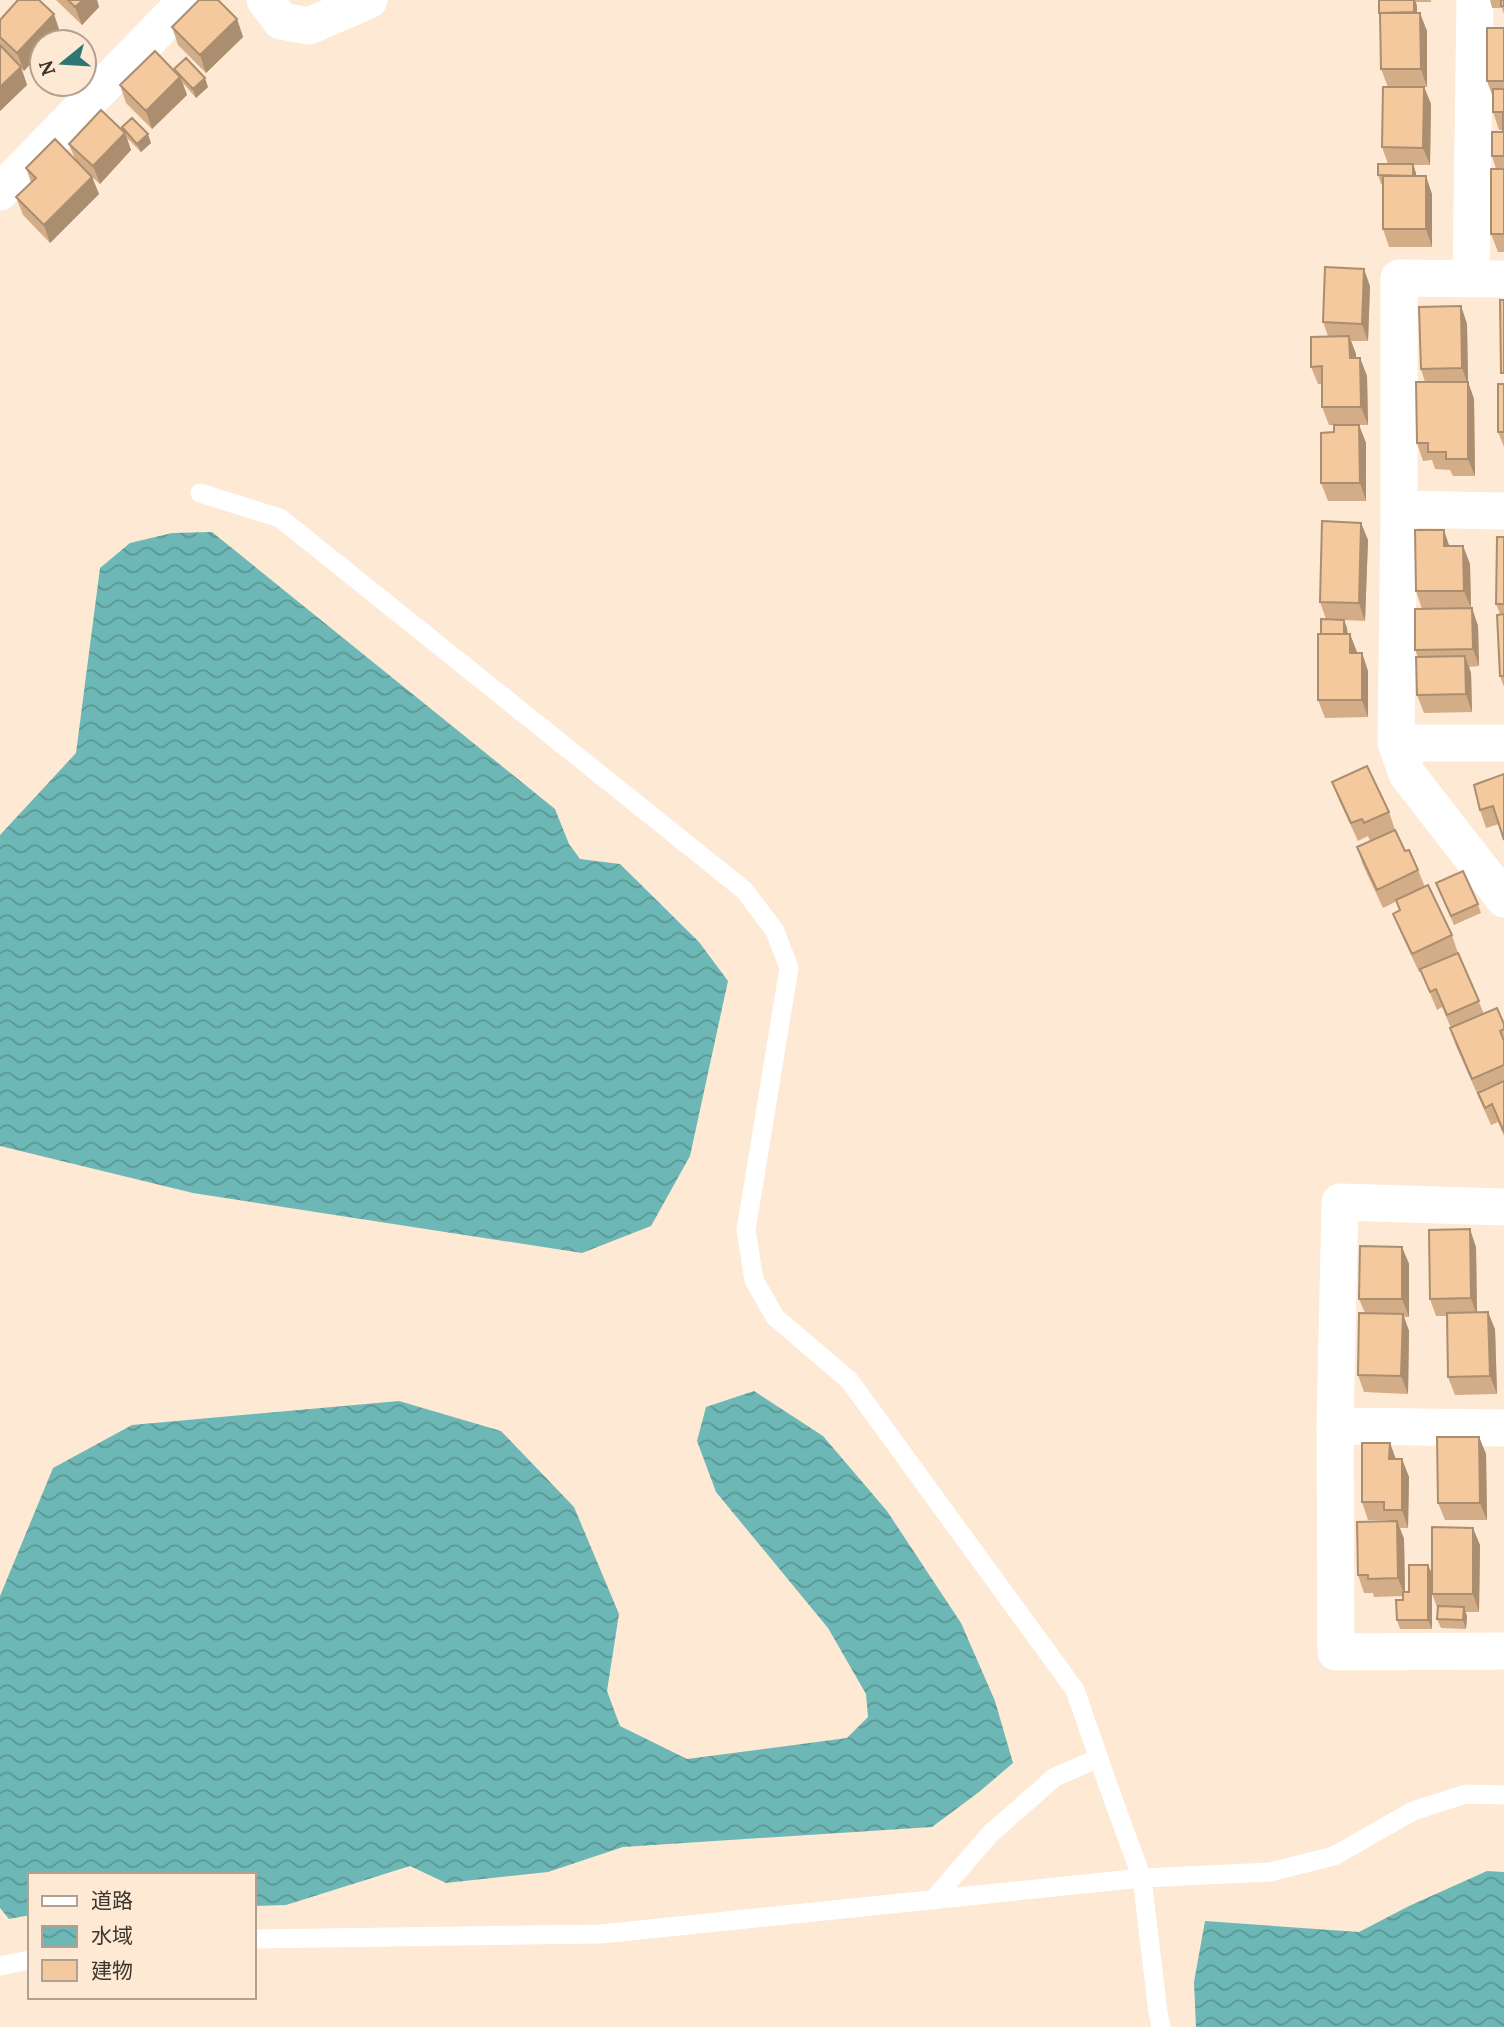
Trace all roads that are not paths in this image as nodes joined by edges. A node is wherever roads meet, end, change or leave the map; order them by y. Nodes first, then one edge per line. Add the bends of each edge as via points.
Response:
1 (187, 0) edge
2 (265, 0) edge
3 (369, 0) edge
4 (1475, 0) edge
5 (0, 192) edge
6 (1488, 279) edge
7 (200, 493) dead end
8 (1399, 509) junction
9 (1504, 511) edge
10 (1396, 743) junction
11 (1504, 743) edge
12 (1504, 899) edge
13 (1504, 1207) edge
14 (1335, 1426) junction
15 (1504, 1428) edge
16 (1504, 1651) edge
17 (1098, 1758) junction
18 (1504, 1796) edge
19 (1142, 1878) junction
20 (933, 1900) junction
21 (256, 1939) edge
22 (28, 1960) edge
23 (0, 1966) edge
24 (1161, 2027) edge

1 - 5 street
2 - 3 street via 281,21 309,26
4 - 6 street
6 - 8 street via 1399,278
7 - 17 lane via 280,518 744,890 775,931 789,968 746,1230 754,1280 775,1317 849,1380 1075,1690
8 - 9 street
8 - 10 street
10 - 11 street
10 - 12 street via 1407,774
13 - 14 street via 1340,1202
14 - 15 street
14 - 16 street via 1336,1652
17 - 19 lane
17 - 20 lane via 1055,1777 990,1834
18 - 19 lane via 1466,1794 1413,1811 1334,1856 1270,1872
19 - 20 lane
19 - 24 lane
20 - 21 lane via 601,1934
22 - 23 lane

